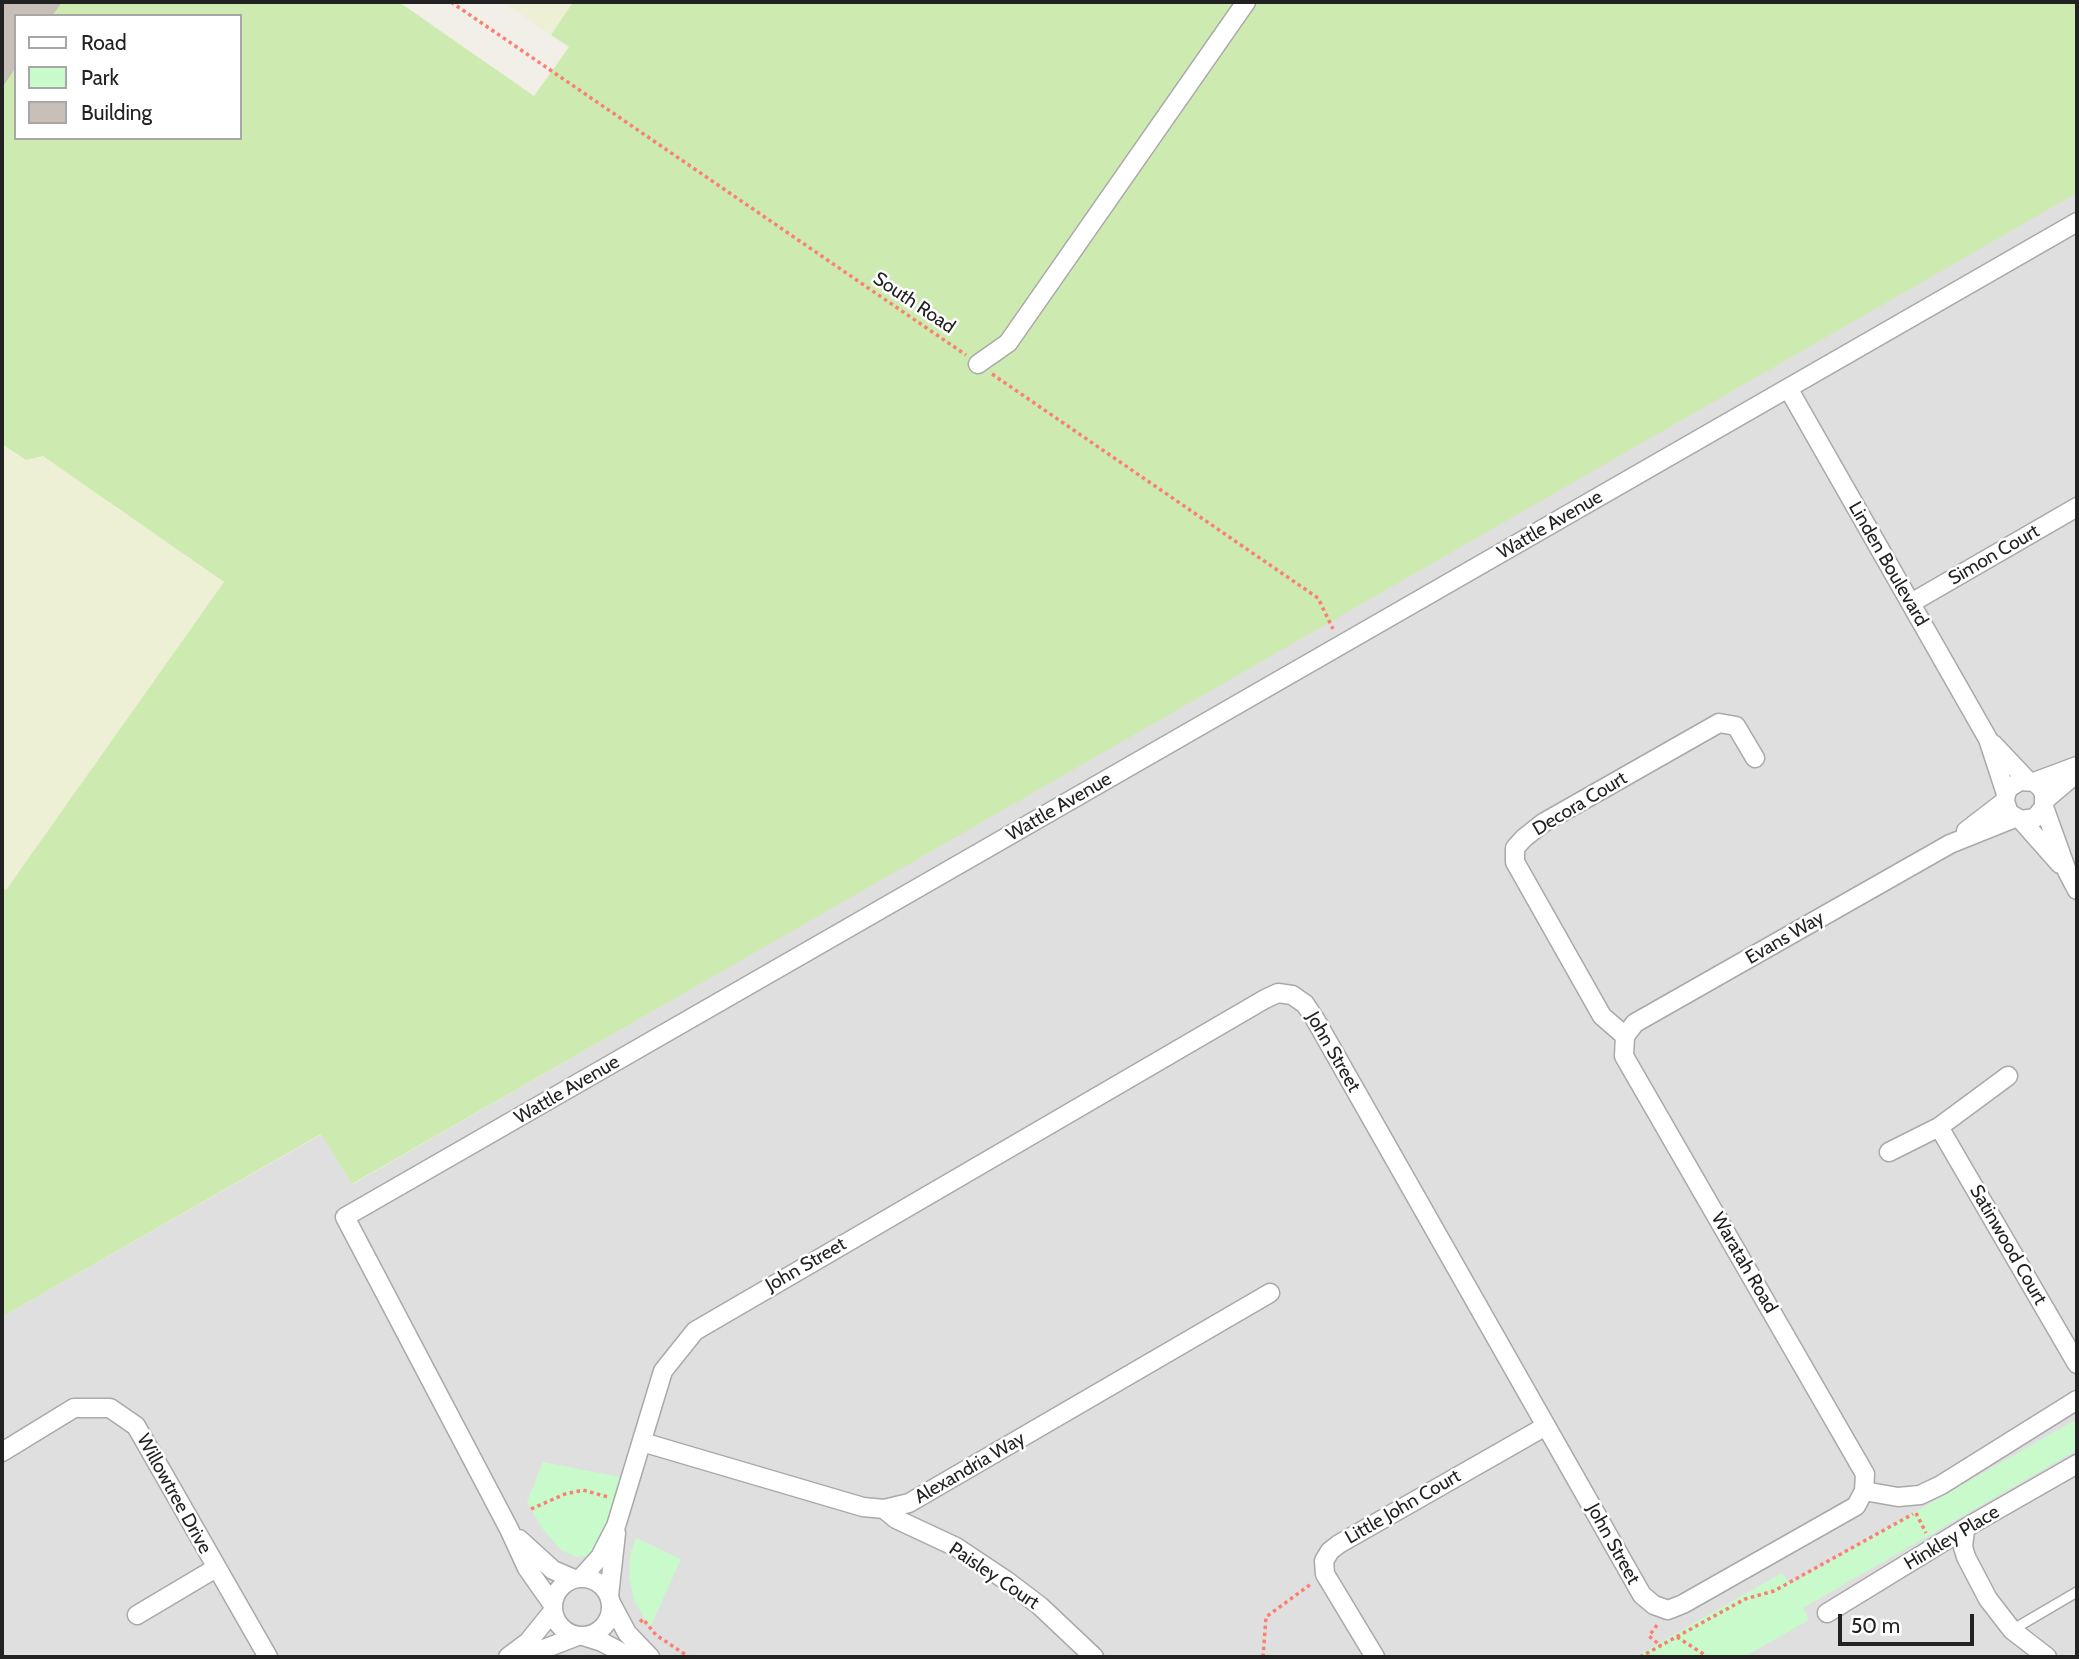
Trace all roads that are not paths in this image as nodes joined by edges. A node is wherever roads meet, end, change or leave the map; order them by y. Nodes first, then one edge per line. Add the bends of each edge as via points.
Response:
1 (1246, 2) edge
2 (2077, 222) edge
3 (978, 364) road end
4 (1788, 388) junction
5 (2077, 508) edge
6 (1911, 603) junction
7 (1988, 739) junction
8 (1755, 758) dead end
9 (2077, 766) edge
10 (2077, 773) edge
11 (2031, 781) junction
12 (2005, 797) junction
13 (2045, 803) junction
14 (2018, 819) junction
15 (1950, 844) junction
16 (2067, 872) junction
17 (2077, 890) edge
18 (1625, 1036) junction
19 (2008, 1076) dead end
20 (1939, 1127) junction
21 (1889, 1152) dead end
22 (1270, 1293) dead end
23 (2077, 1364) edge
24 (2077, 1400) edge
25 (1546, 1426) junction
26 (642, 1442) junction
27 (2, 1452) edge
28 (2077, 1464) edge
29 (1864, 1491) junction
30 (884, 1509) junction
31 (616, 1525) junction
32 (509, 1529) junction
33 (1965, 1530) junction
34 (216, 1568) junction
35 (578, 1578) junction
36 (2077, 1592) edge
37 (610, 1600) junction
38 (553, 1608) junction
39 (1827, 1613) dead end
40 (137, 1615) dead end
41 (2012, 1630) junction
42 (581, 1637) junction
43 (268, 1657) edge
44 (508, 1657) edge
45 (523, 1657) edge
46 (630, 1657) edge
47 (650, 1657) edge
48 (1094, 1657) edge
49 (1375, 1657) edge
50 (2047, 1657) edge

1 - 3 street via 1008,343
2 - 4 street, Wattle Avenue
4 - 6 street, Linden Boulevard
4 - 32 street, Wattle Avenue via 345,1217
5 - 6 street, Simon Court
6 - 7 street, Linden Boulevard
7 - 11 street
7 - 12 street
8 - 18 street, Decora Court via 1736,726 1719,723 1543,823 1516,848 1515,862 1602,1016
9 - 11 street
10 - 13 street
11 - 12 street via 2014,783
11 - 13 street via 2044,793
12 - 14 street via 2009,813
12 - 15 street, Evans Way
13 - 14 street via 2035,818
13 - 16 street
14 - 15 street, Evans Way
14 - 16 street
15 - 18 street, Evans Way via 1635,1023
16 - 17 street
18 - 29 street, Waratah Road via 1625,1056 1865,1474
19 - 20 street
20 - 21 street
20 - 23 street, Satinwood Court
22 - 30 street, Alexandria Way via 945,1483 909,1503
24 - 29 street via 1920,1495 1898,1497
25 - 26 street, John Street via 1315,1019 1305,1004 1278,993 695,1331 663,1371
25 - 29 street, John Street via 1642,1595 1668,1609 1856,1506
25 - 49 street, Little John Court via 1339,1544 1324,1561 1325,1574
26 - 30 street, Alexandria Way via 863,1507
26 - 31 street, John Street
27 - 34 street, Willowtree Drive via 74,1408 110,1408 136,1426
28 - 33 street, Hinkley Place
30 - 48 street, Paisley Court via 1007,1581
31 - 35 street, John Street via 600,1557
31 - 37 street, John Street
32 - 35 street, Wattle Avenue via 553,1570
32 - 38 street, Wattle Avenue
33 - 39 street, Hinkley Place
33 - 41 street via 1966,1557 1988,1599
34 - 40 street
34 - 43 street, Willowtree Drive
35 - 37 street via 598,1583
35 - 38 street via 559,1589
36 - 41 lane
37 - 42 street via 608,1622
37 - 47 street via 627,1633
38 - 42 street via 560,1628
38 - 44 street via 528,1642
41 - 50 street
42 - 45 street
42 - 46 street

